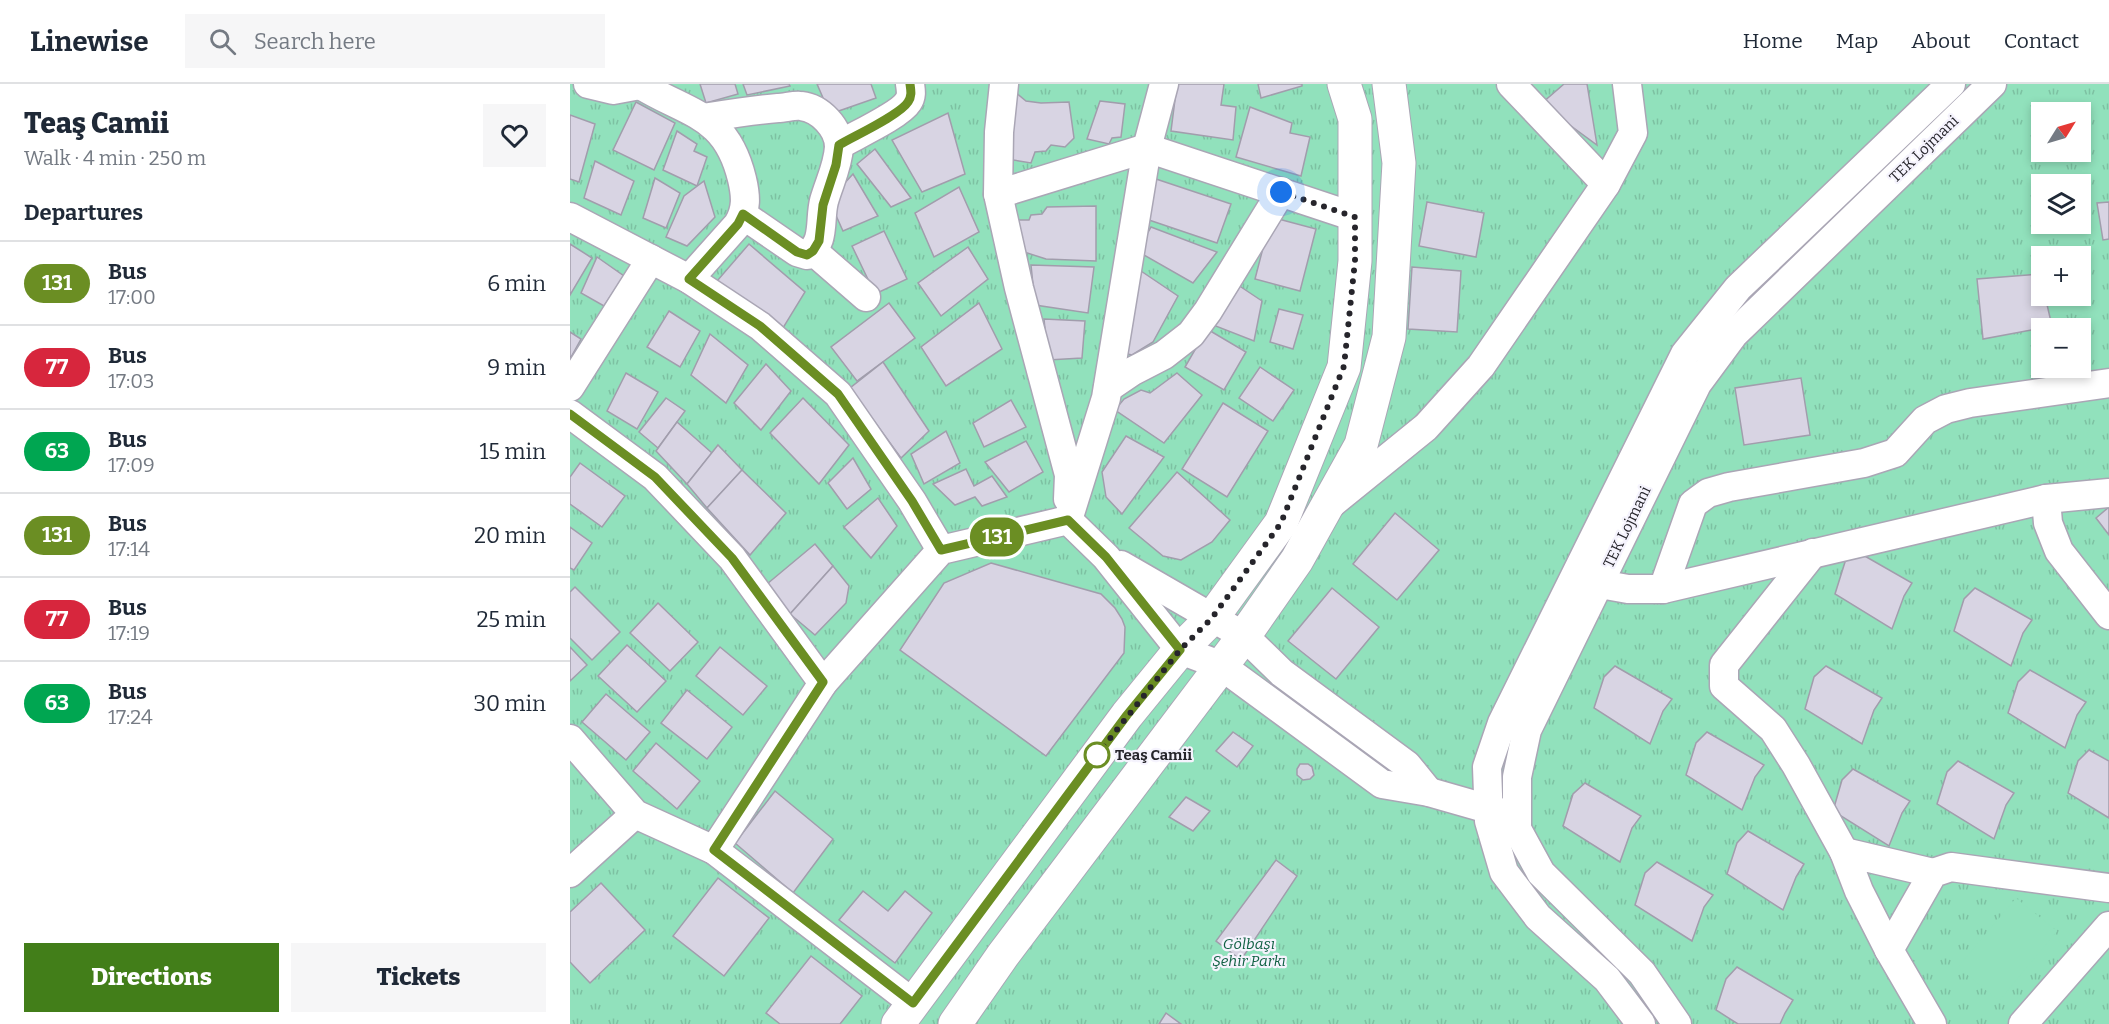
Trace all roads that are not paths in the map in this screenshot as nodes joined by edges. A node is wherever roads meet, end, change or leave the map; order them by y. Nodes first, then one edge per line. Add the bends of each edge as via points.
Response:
1 (588, 84) edge
2 (640, 84) edge
3 (910, 84) edge
4 (1004, 84) edge
5 (1164, 84) edge
6 (1344, 84) edge
7 (1389, 84) edge
8 (1511, 84) edge
9 (1627, 84) edge
10 (1951, 84) edge
11 (1992, 84) edge
12 (704, 118) junction
13 (839, 145) junction
14 (1147, 148) junction
15 (1606, 184) junction
16 (1281, 192) junction
17 (998, 194) junction
18 (743, 214) junction
19 (570, 217) edge
20 (1355, 217) junction
21 (813, 251) junction
22 (651, 259) junction
23 (689, 279) junction
24 (866, 297) dead end
25 (2109, 383) edge
26 (570, 387) edge
27 (1108, 388) junction
28 (570, 414) edge
29 (2109, 493) edge
30 (2046, 499) junction
31 (1327, 507) junction
32 (1068, 520) junction
33 (941, 550) junction
34 (1813, 554) junction
35 (1106, 557) junction
36 (1586, 582) junction
37 (1663, 589) junction
38 (2109, 615) edge
39 (1212, 618) junction
40 (1244, 636) junction
41 (1180, 650) junction
42 (1220, 665) junction
43 (823, 682) junction
44 (570, 739) edge
45 (1429, 792) junction
46 (1488, 810) junction
47 (635, 814) junction
48 (1517, 817) junction
49 (714, 850) junction
50 (1844, 852) junction
51 (570, 873) edge
52 (1933, 873) junction
53 (2109, 888) edge
54 (2109, 926) edge
55 (1889, 950) junction
56 (905, 1013) edge
57 (955, 1024) edge
58 (1641, 1024) edge
59 (1677, 1024) edge
60 (1932, 1024) edge
61 (2023, 1024) edge

1 - 2 street via 613,90
2 - 12 street
3 - 13 street via 912,94 899,111
4 - 17 street
5 - 14 street
6 - 20 main road via 1354,119
7 - 31 main road via 1399,163 1389,338 1361,445
8 - 15 street
9 - 15 street via 1633,132
10 - 36 street, TEK Lojmani via 1738,288 1684,354
11 - 36 street, TEK Lojmani via 1734,334 1697,384
12 - 13 street via 802,106 833,126
12 - 18 street via 718,129 737,160 745,202
13 - 21 street via 823,205 819,241
14 - 16 street
14 - 17 street
14 - 27 street
15 - 31 street via 1481,366 1426,427
16 - 20 street
16 - 27 street via 1191,334
17 - 32 street via 1069,475
18 - 21 street via 797,252 807,255
18 - 23 street
19 - 22 street
20 - 39 main road via 1355,261 1344,366 1281,523
21 - 24 street
22 - 23 street
22 - 26 street
23 - 33 street via 760,326 838,394
25 - 37 street via 1946,409 1925,420 1895,453 1864,464 1708,493 1693,504
27 - 32 street
28 - 43 street via 655,477 732,558
29 - 30 street
30 - 34 street
30 - 38 street via 2048,523 2059,551
31 - 40 main road via 1297,560
32 - 33 street
32 - 35 street
33 - 43 street
34 - 37 street
34 - 50 street via 1724,665 1724,686 1773,729
35 - 39 street
35 - 41 street
36 - 37 street via 1628,589
36 - 46 street, TEK Lojmani via 1502,723 1487,767
36 - 48 street, TEK Lojmani via 1527,730 1517,777
39 - 40 street
39 - 41 main road
40 - 42 main road
40 - 45 street via 1282,673 1407,765
41 - 42 street
41 - 56 main road
42 - 45 street via 1382,784
42 - 57 main road
43 - 49 street
44 - 47 street
45 - 46 street
46 - 48 street
46 - 58 street, TEK Lojmani via 1504,872 1538,917 1607,979
47 - 49 street
47 - 51 street
48 - 59 street, TEK Lojmani via 1517,829 1540,873 1642,973
49 - 56 street
50 - 52 street
50 - 55 street
52 - 53 street via 1951,867
52 - 55 street
54 - 61 street
55 - 60 street

